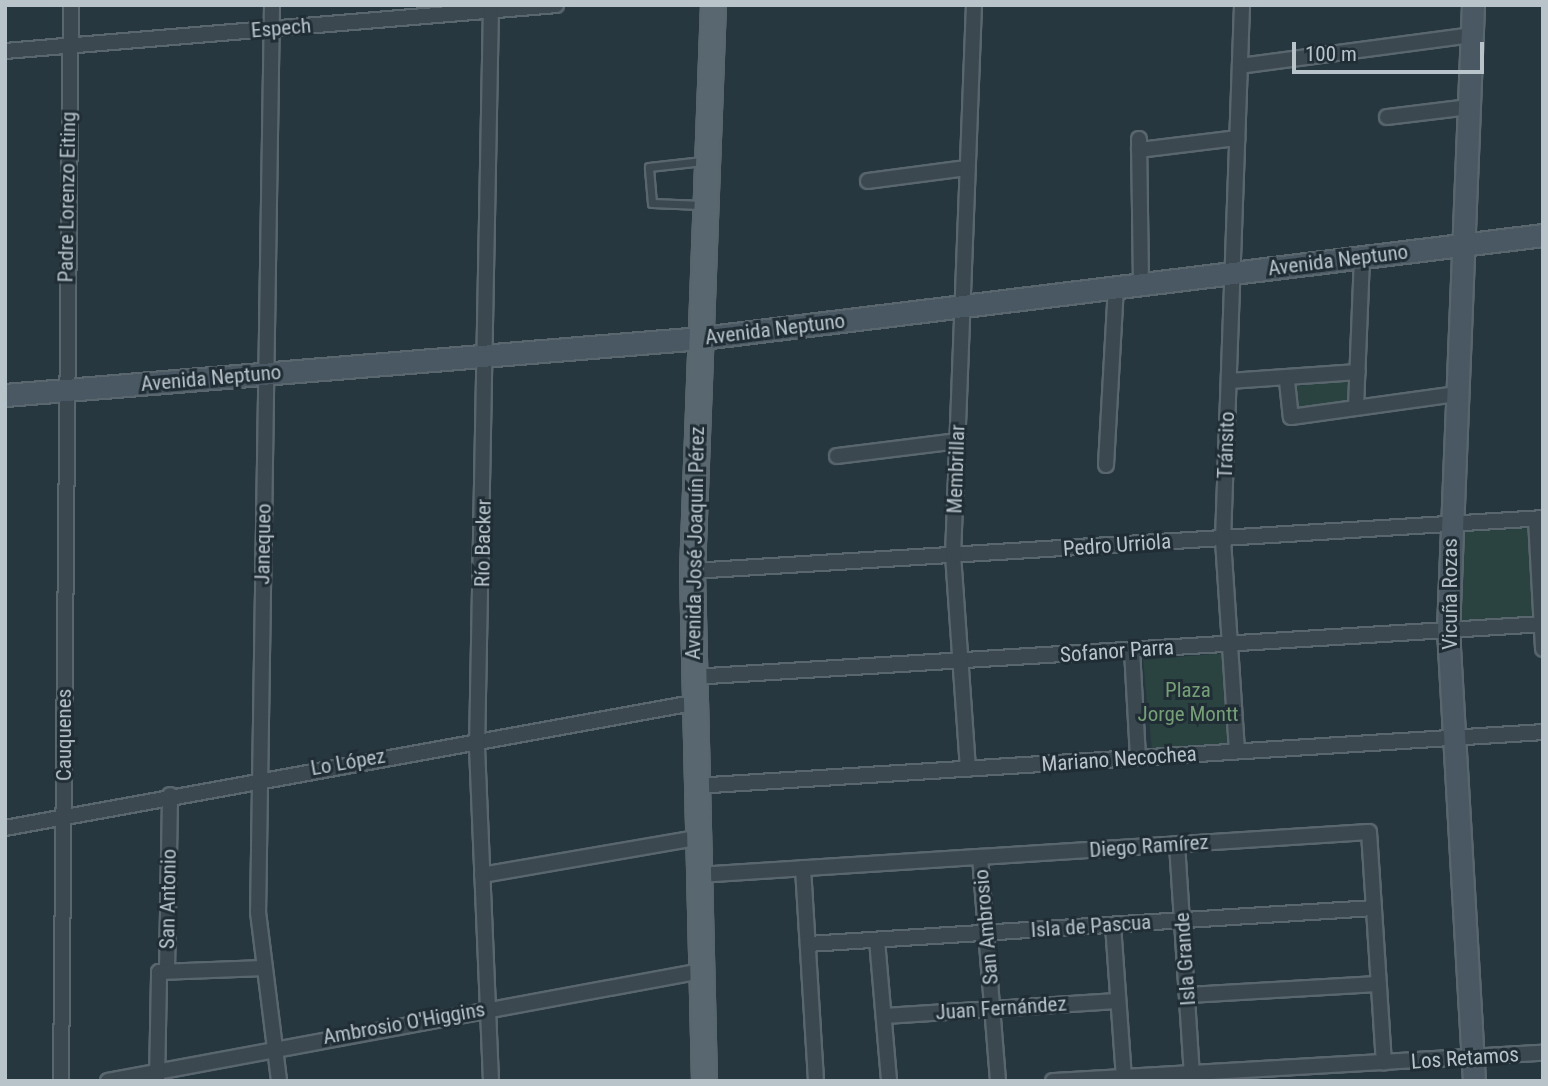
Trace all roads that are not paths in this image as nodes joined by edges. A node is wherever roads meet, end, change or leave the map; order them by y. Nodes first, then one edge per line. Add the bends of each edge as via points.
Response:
1 (71, 5) edge
2 (272, 5) edge
3 (556, 5) edge
4 (713, 5) edge
5 (974, 5) edge
6 (1242, 5) edge
7 (1473, 5) edge
8 (491, 8) edge
9 (272, 29) junction
10 (1472, 35) junction
11 (69, 46) junction
12 (5, 51) edge
13 (1240, 66) junction
14 (1470, 107) junction
15 (1387, 117) dead end
16 (1237, 138) junction
17 (708, 160) junction
18 (967, 168) junction
19 (868, 181) dead end
20 (707, 205) junction
21 (1543, 235) edge
22 (1464, 245) junction
23 (1363, 257) junction
24 (1233, 273) junction
25 (1141, 284) junction
26 (1116, 288) junction
27 (962, 306) junction
28 (702, 338) junction
29 (485, 355) junction
30 (1358, 372) junction
31 (265, 373) junction
32 (1228, 381) junction
33 (1287, 381) junction
34 (65, 390) junction
35 (1457, 394) junction
36 (5, 395) edge
37 (1356, 407) junction
38 (957, 441) junction
39 (837, 456) dead end
40 (1107, 465) dead end
41 (1539, 518) edge
42 (1450, 524) junction
43 (1223, 539) junction
44 (953, 556) junction
45 (692, 571) junction
46 (1542, 624) edge
47 (1448, 630) junction
48 (1230, 643) junction
49 (1543, 649) edge
50 (1132, 650) junction
51 (960, 660) junction
52 (692, 677) junction
53 (693, 703) junction
54 (1543, 732) edge
55 (1454, 737) junction
56 (478, 739) junction
57 (1237, 751) junction
58 (1138, 758) junction
59 (968, 769) junction
60 (261, 777) junction
61 (695, 786) junction
62 (170, 795) junction
63 (64, 816) junction
64 (5, 828) edge
65 (697, 838) junction
66 (1177, 844) junction
67 (980, 857) junction
68 (803, 869) junction
69 (482, 875) junction
70 (698, 875) junction
71 (1374, 908) junction
72 (1182, 920) junction
73 (1113, 925) junction
74 (986, 933) junction
75 (877, 940) junction
76 (808, 944) junction
77 (264, 968) junction
78 (167, 970) junction
79 (701, 971) junction
80 (1379, 984) junction
81 (1187, 995) junction
82 (1118, 1000) junction
83 (488, 1009) junction
84 (992, 1009) junction
85 (884, 1016) junction
86 (274, 1046) junction
87 (1543, 1053) edge
88 (1473, 1057) junction
89 (1384, 1063) junction
90 (1192, 1074) junction
91 (156, 1076) edge
92 (1124, 1077) junction
93 (61, 1081) edge
94 (108, 1081) edge
95 (279, 1081) edge
96 (491, 1081) edge
97 (704, 1081) edge
98 (816, 1081) edge
99 (890, 1081) edge
100 (998, 1081) edge
101 (1053, 1081) edge
102 (1474, 1081) edge

1 - 11 street, Padre Lorenzo Eiting
2 - 9 street, Janequeo
3 - 8 street, Espech
4 - 17 main road, Avenida José Joaquín Pérez
5 - 18 street, Membrillar
6 - 13 street, Tránsito
7 - 10 main road, Vicuña Rozas
8 - 9 street, Espech
8 - 29 street, Río Backer
9 - 11 street, Espech
9 - 31 street, Janequeo
10 - 13 street
10 - 14 main road, Vicuña Rozas
11 - 12 street, Espech
11 - 34 street, Padre Lorenzo Eiting
13 - 16 street, Tránsito
14 - 15 street
14 - 22 main road, Vicuña Rozas
16 - 24 street, Tránsito
16 - 25 street via 1139,145
17 - 20 main road, Avenida José Joaquín Pérez
17 - 20 lane via 649,167 654,205
18 - 19 street
18 - 27 street, Membrillar
20 - 28 main road, Avenida José Joaquín Pérez
21 - 22 main road, Avenida Neptuno
22 - 23 main road, Avenida Neptuno
22 - 35 main road, Vicuña Rozas
23 - 24 main road, Avenida Neptuno
23 - 30 street
24 - 25 main road, Avenida Neptuno
24 - 32 street, Tránsito
25 - 26 main road, Avenida Neptuno
26 - 27 main road, Avenida Neptuno
26 - 40 street
27 - 28 main road, Avenida Neptuno
27 - 38 street, Membrillar
28 - 29 main road, Avenida Neptuno
28 - 45 main road, Avenida José Joaquín Pérez
29 - 31 main road, Avenida Neptuno
29 - 56 street, Río Backer
30 - 33 street
30 - 37 street
31 - 34 main road, Avenida Neptuno
31 - 60 street, Janequeo
32 - 33 street
32 - 43 street, Tránsito
33 - 37 street via 1291,416
34 - 36 main road, Avenida Neptuno
34 - 63 street, Cauquenes
35 - 37 street
35 - 42 main road, Vicuña Rozas
38 - 39 street
38 - 44 street, Membrillar
41 - 42 street, Pedro Urriola
41 - 46 street
42 - 43 street, Pedro Urriola
42 - 47 main road, Vicuña Rozas
43 - 44 street, Pedro Urriola
43 - 48 street, Tránsito
44 - 45 street, Pedro Urriola
44 - 51 street, Membrillar
45 - 52 main road, Avenida José Joaquín Pérez
46 - 47 street, Sofanor Parra
46 - 49 street
47 - 48 street, Sofanor Parra
47 - 55 main road, Vicuña Rozas
48 - 50 street, Sofanor Parra
48 - 57 street, Tránsito
50 - 51 street, Sofanor Parra
50 - 58 street
51 - 52 street, Sofanor Parra
51 - 59 street, Membrillar
52 - 53 main road, Avenida José Joaquín Pérez
53 - 56 street, Lo López
53 - 61 main road, Avenida José Joaquín Pérez
54 - 55 street, Mariano Necochea
55 - 57 street, Mariano Necochea
55 - 88 main road, Vicuña Rozas
56 - 60 street, Lo López
56 - 69 street, Río Backer
57 - 58 street, Mariano Necochea
58 - 59 street, Mariano Necochea
59 - 61 street, Mariano Necochea
60 - 62 street, Lo López
60 - 77 street, Janequeo
61 - 65 main road, Avenida José Joaquín Pérez
62 - 63 street, Lo López
62 - 78 street, San Antonio
63 - 64 street, Lo López
63 - 93 street, Cauquenes
65 - 69 street
65 - 70 main road, Avenida José Joaquín Pérez
66 - 67 street, Diego Ramírez
66 - 71 street, Diego Ramírez via 1369,832
66 - 72 street, Isla Grande
67 - 68 street, Diego Ramírez
67 - 74 street, San Ambrosio
68 - 70 street, Diego Ramírez
68 - 76 street
69 - 83 street, Río Backer
70 - 79 main road, Avenida José Joaquín Pérez
71 - 72 street, Isla de Pascua
71 - 80 street, Diego Ramírez
72 - 73 street, Isla de Pascua
72 - 81 street, Isla Grande
73 - 74 street, Isla de Pascua
73 - 82 street
74 - 75 street, Isla de Pascua
74 - 84 street, San Ambrosio
75 - 76 street, Isla de Pascua
75 - 85 street
76 - 98 street
77 - 78 street
77 - 86 street, Janequeo
78 - 91 street, San Antonio via 156,981
79 - 83 street, Ambrosio O'Higgins
79 - 97 main road, Avenida José Joaquín Pérez
80 - 81 street
80 - 89 street, Diego Ramírez
81 - 90 street, Isla Grande
82 - 84 street, Juan Fernández
82 - 92 street
83 - 86 street, Ambrosio O'Higgins
83 - 96 street, Río Backer
84 - 85 street, Juan Fernández
84 - 100 street, San Ambrosio
85 - 99 street
86 - 91 street, Ambrosio O'Higgins
86 - 95 street, Janequeo
87 - 88 street, Los Retamos
88 - 89 street, Los Retamos
88 - 102 main road, Vicuña Rozas
89 - 90 street, Los Retamos
90 - 92 street, Los Retamos
91 - 94 street, Ambrosio O'Higgins
92 - 101 street, Los Retamos

